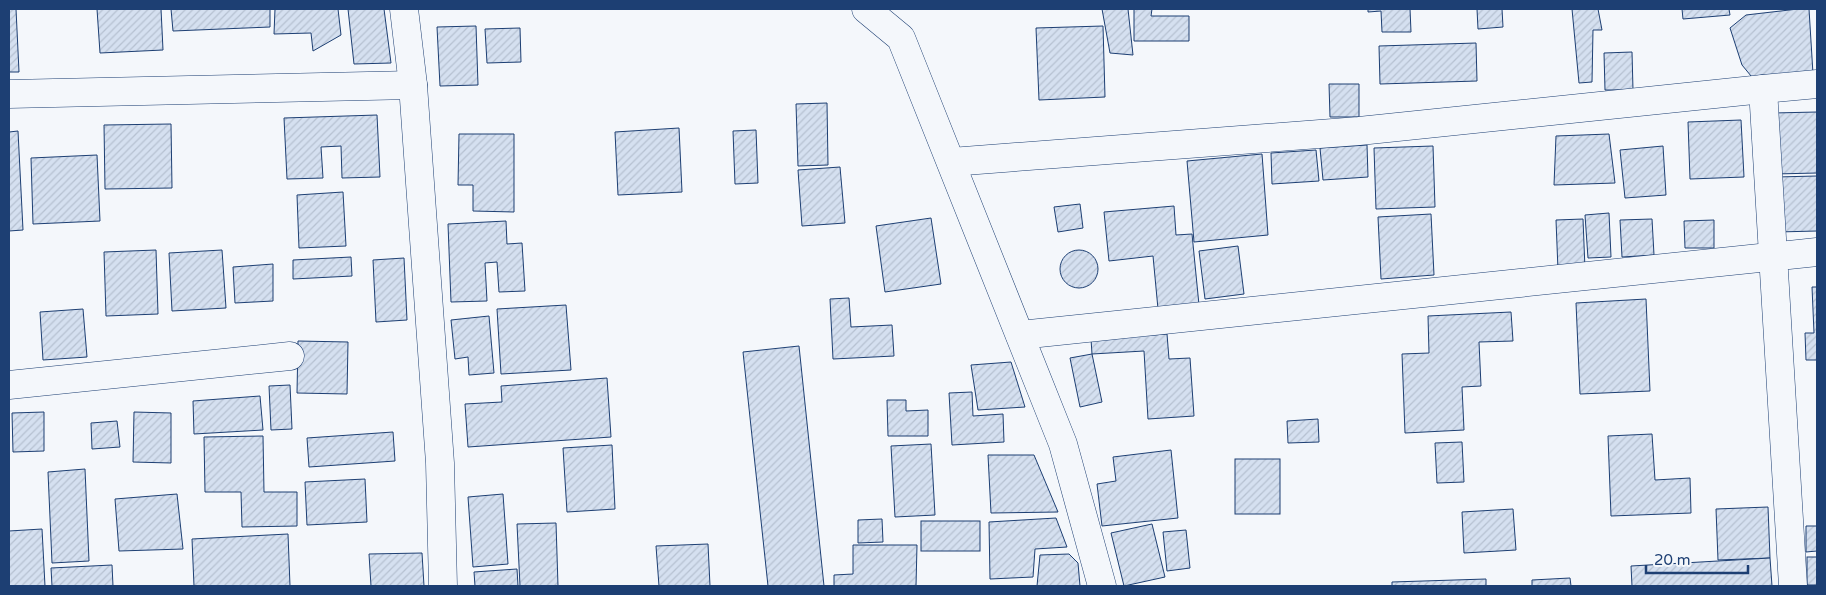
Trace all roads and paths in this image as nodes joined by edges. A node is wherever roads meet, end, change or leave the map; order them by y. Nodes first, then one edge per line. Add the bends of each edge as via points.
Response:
1 (866, 9) edge
2 (411, 10) edge
3 (413, 84) junction
4 (1817, 84) edge
5 (1763, 89) junction
6 (9, 94) edge
7 (951, 162) junction
8 (1817, 252) edge
9 (1772, 257) junction
10 (1020, 335) junction
11 (290, 356) dead end
12 (9, 385) edge
13 (443, 586) edge
14 (1102, 586) edge
15 (1793, 586) edge

1 - 7 street via 901,38
2 - 3 street
3 - 6 street
3 - 13 street via 440,463
4 - 5 street
5 - 7 street via 1359,131
5 - 9 street
7 - 10 street
8 - 9 street
9 - 10 street
9 - 15 street
10 - 14 street via 1062,444
11 - 12 street

